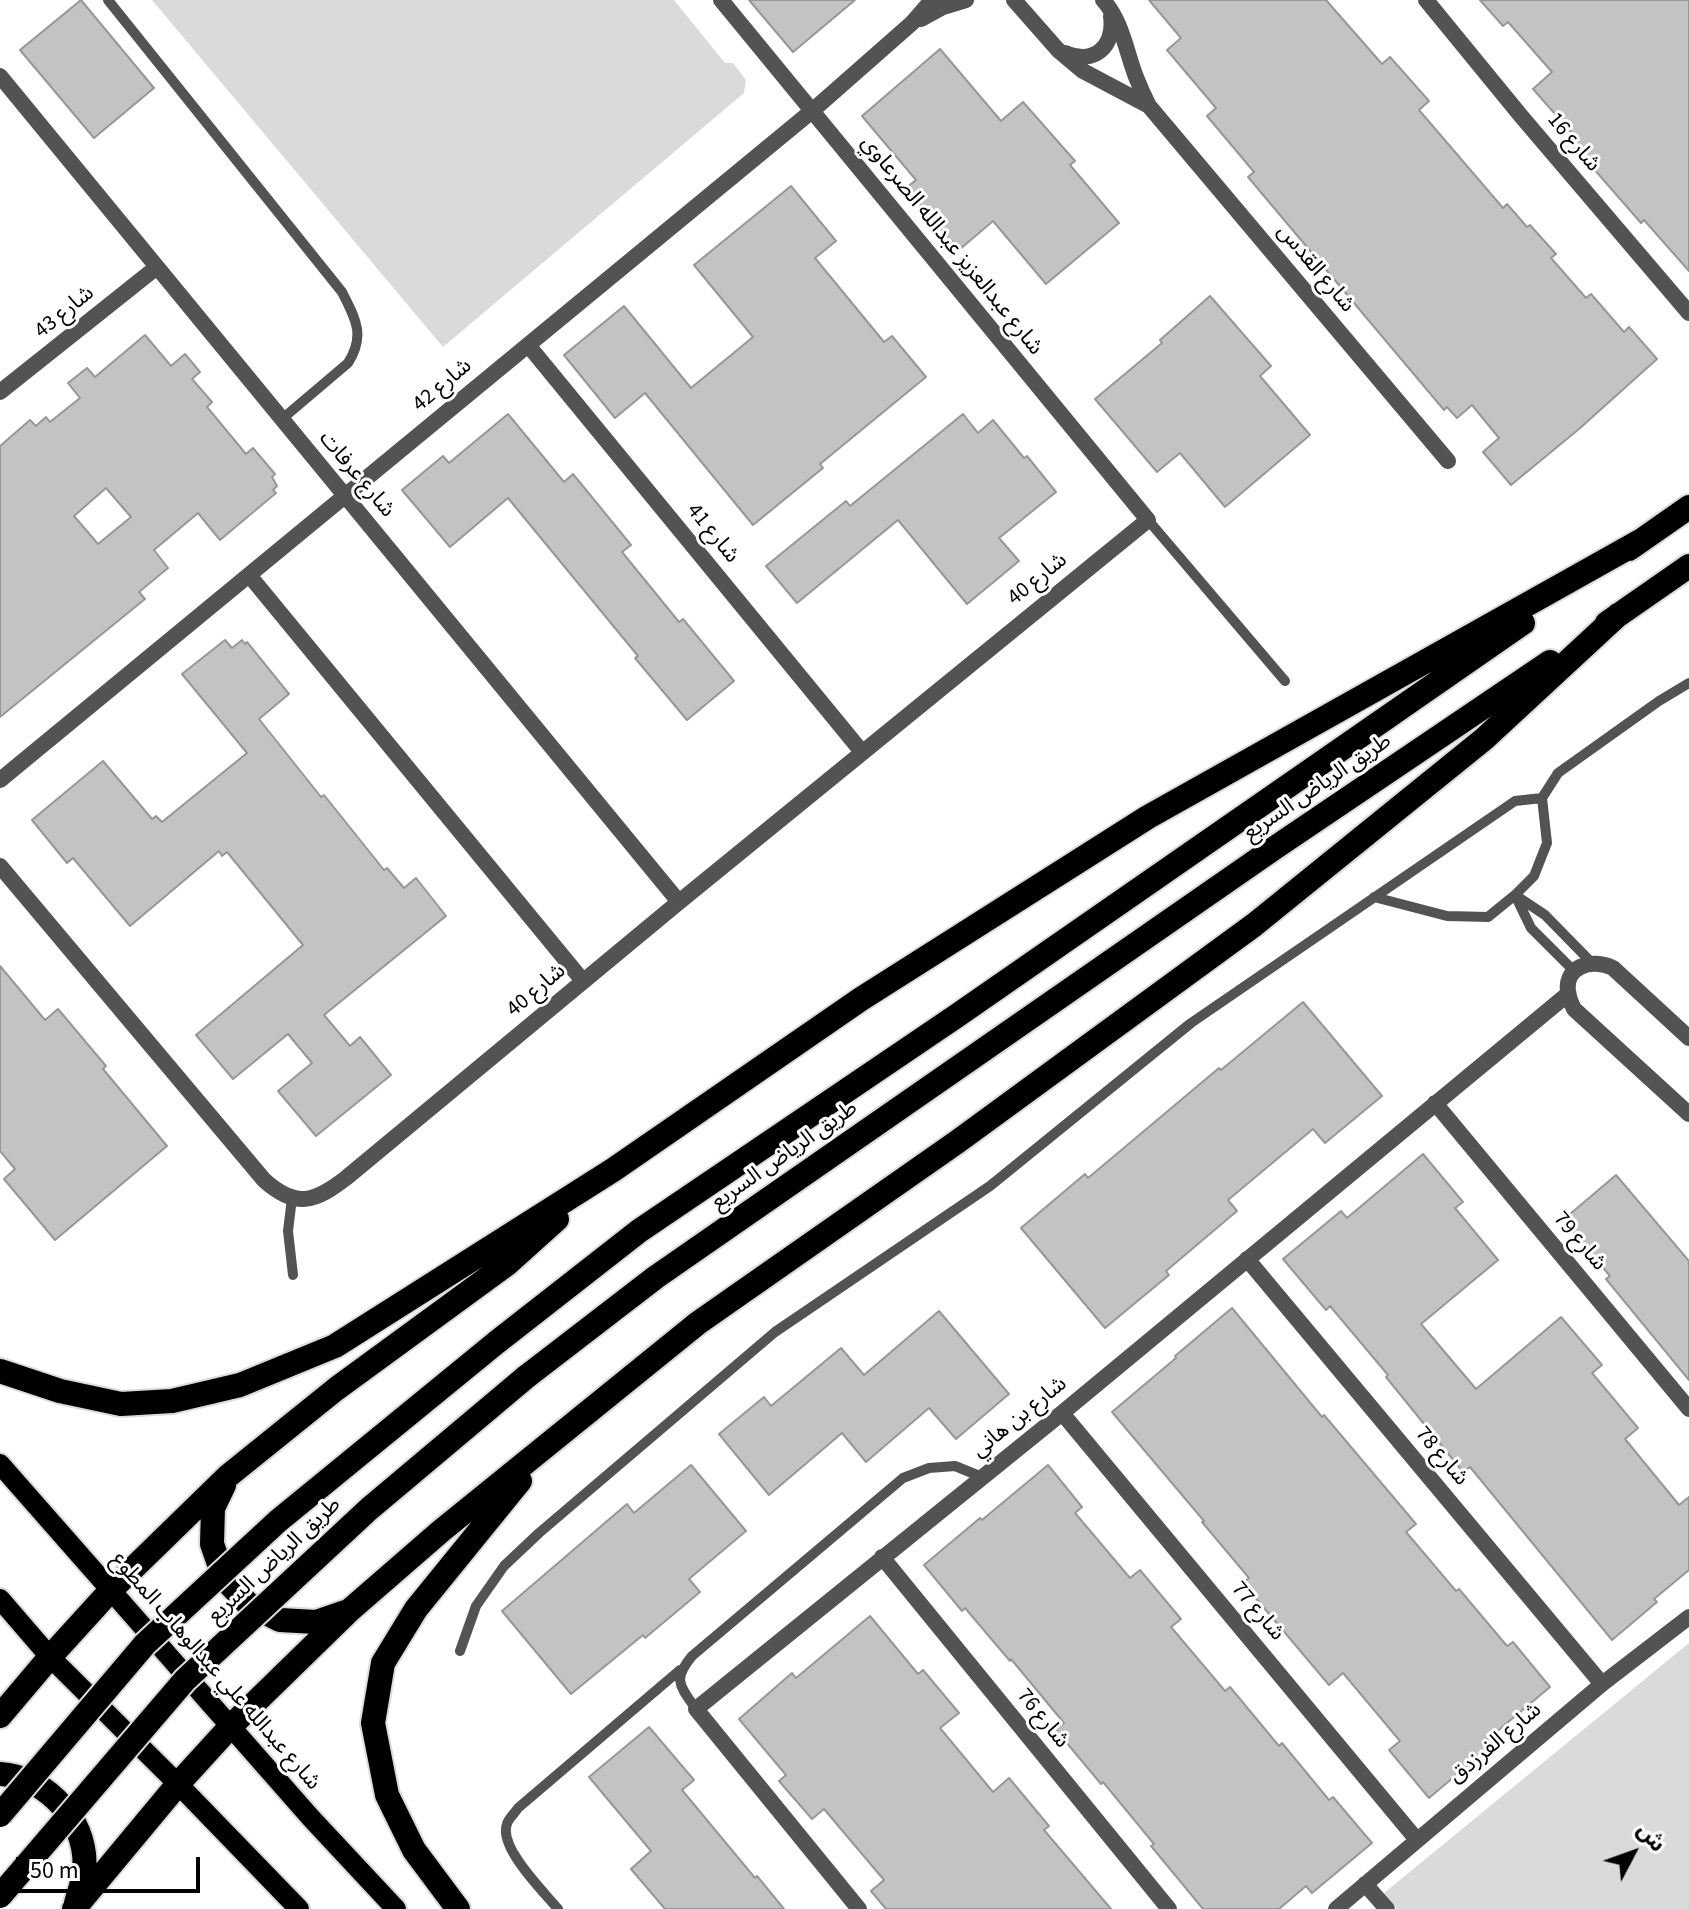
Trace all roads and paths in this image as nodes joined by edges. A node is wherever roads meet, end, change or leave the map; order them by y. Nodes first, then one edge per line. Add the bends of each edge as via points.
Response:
1 (108, 0) edge
2 (721, 0) edge
3 (932, 0) edge
4 (966, 0) edge
5 (1014, 0) edge
6 (1426, 0) edge
7 (1106, 3) edge
8 (912, 23) junction
9 (1058, 50) junction
10 (0, 76) edge
11 (1149, 106) junction
12 (812, 111) junction
13 (157, 267) junction
14 (1689, 313) edge
15 (528, 345) junction
16 (0, 392) edge
17 (282, 419) junction
18 (1448, 461) dead end
19 (345, 496) junction
20 (1689, 507) edge
21 (1148, 520) junction
22 (1642, 540) junction
23 (1689, 566) edge
24 (249, 575) junction
25 (1618, 615) junction
26 (1285, 681) dead end
27 (1689, 683) edge
28 (862, 752) junction
29 (0, 780) edge
30 (1542, 798) junction
31 (0, 866) edge
32 (1515, 895) junction
33 (1374, 897) junction
34 (679, 902) junction
35 (1591, 962) junction
36 (1574, 971) junction
37 (583, 981) junction
38 (1568, 994) junction
39 (1689, 1038) edge
40 (1435, 1103) junction
41 (1689, 1114) edge
42 (613, 1170) junction
43 (292, 1198) junction
44 (1247, 1259) junction
45 (293, 1275) dead end
46 (0, 1371) edge
47 (1689, 1409) edge
48 (1062, 1413) junction
49 (550, 1443) junction
50 (0, 1464) edge
51 (228, 1476) junction
52 (982, 1477) junction
53 (882, 1557) junction
54 (111, 1590) junction
55 (0, 1599) edge
56 (350, 1610) junction
57 (1689, 1617) edge
58 (460, 1651) dead end
59 (50, 1657) junction
60 (680, 1670) junction
61 (1602, 1684) junction
62 (696, 1709) junction
63 (0, 1716) edge
64 (230, 1727) junction
65 (0, 1774) edge
66 (178, 1784) junction
67 (0, 1815) edge
68 (1417, 1840) junction
69 (1365, 1884) junction
70 (0, 1896) edge
71 (74, 1909) edge
72 (299, 1909) edge
73 (396, 1909) edge
74 (458, 1909) edge
75 (558, 1909) edge
76 (859, 1909) edge
77 (1169, 1909) edge
78 (1336, 1909) edge
79 (1387, 1909) edge

1 - 17 lane via 342,292 355,317 358,335 348,363
2 - 12 street, شارع عبدالعزيز عبدالله الصرعاوي
3 - 8 street, شارع 42
4 - 8 street, شارع 42
5 - 9 street, شارع القدس
6 - 14 street, شارع 16
7 - 9 street via 1112,33 1107,44 1089,56
7 - 11 street, شارع القدس
8 - 12 street, شارع 42
9 - 11 street, شارع القدس via 1083,71
10 - 13 street, شارع عرفات
11 - 18 street, شارع القدس
12 - 15 street, شارع 42
12 - 21 street, شارع عبدالعزيز عبدالله الصرعاوي
13 - 16 street, شارع 43
13 - 17 street, شارع عرفات
15 - 19 street, شارع 42
15 - 28 street, شارع 41
17 - 19 street, شارع عرفات
19 - 24 street, شارع 42
19 - 34 street, شارع عرفات
20 - 22 highway, طريق الرياض السريع
21 - 26 lane
21 - 28 street, شارع 40
22 - 42 highway via 1148,817 861,999
22 - 67 highway, طريق الرياض السريع, bridge via 639,1231 278,1521 145,1644
23 - 25 highway, طريق الرياض السريع
24 - 29 street, شارع 42
24 - 37 street
25 - 49 highway via 1484,739 1254,925 698,1323
25 - 70 highway, طريق الرياض السريع, bridge via 656,1277 526,1377 369,1509 185,1680
27 - 30 lane via 1558,773
28 - 34 street, شارع 40
30 - 32 lane via 1547,843 1534,876
30 - 33 lane via 1515,801
31 - 43 street via 264,1180
32 - 33 lane via 1488,917 1447,916
32 - 35 lane via 1545,915
32 - 36 lane via 1531,928
33 - 58 lane via 1191,1023 990,1186 775,1332 504,1566 476,1606
34 - 37 street, شارع 40
35 - 36 street
35 - 39 street via 1613,968
36 - 38 street
37 - 43 street, شارع 40 via 329,1191 311,1199
38 - 40 street, شارع بن هاني
38 - 41 street via 1574,1009
40 - 44 street, شارع بن هاني
40 - 47 street, شارع 79
42 - 46 highway via 335,1346 240,1385 172,1401 121,1404
42 - 51 highway via 507,1264
43 - 45 lane via 288,1231
44 - 48 street, شارع بن هاني
44 - 61 street, شارع 78
48 - 52 street, شارع بن هاني
48 - 68 street, شارع 77
49 - 56 highway
49 - 74 highway via 416,1609 383,1663 373,1723 387,1795 414,1850
50 - 54 main road, شارع عبدالله علي عبدالوهاب المطوع
51 - 54 highway
51 - 56 highway via 213,1508 212,1544 224,1578 248,1604 280,1620 316,1622
52 - 53 street, شارع بن هاني
52 - 60 lane via 955,1466 903,1478
53 - 62 street, شارع بن هاني
53 - 77 street, شارع 76
54 - 59 highway
54 - 64 main road, شارع عبدالله علي عبدالوهاب المطوع
55 - 59 main road
56 - 64 highway
57 - 61 street, شارع الفرزدق
59 - 63 highway
59 - 66 main road
60 - 62 lane via 679,1680
60 - 75 lane via 518,1808 507,1824 506,1836 518,1862
61 - 68 street, شارع الفرزدق
62 - 76 street
64 - 66 highway
64 - 73 main road, شارع عبدالله علي عبدالوهاب المطوع
65 - 71 highway via 39,1785 61,1803 77,1827 83,1883
66 - 71 highway
66 - 72 main road
68 - 69 street, شارع الفرزدق
69 - 78 street, شارع الفرزدق
69 - 79 street

